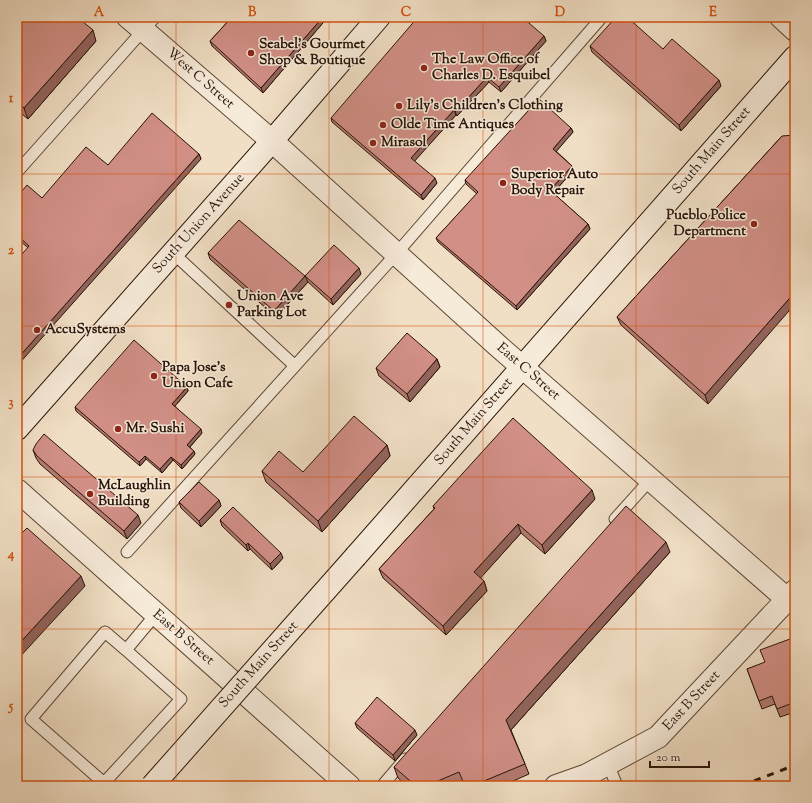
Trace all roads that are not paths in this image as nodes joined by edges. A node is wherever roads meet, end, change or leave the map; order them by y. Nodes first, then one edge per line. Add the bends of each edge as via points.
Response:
1 (379, 17) edge
2 (602, 17) edge
3 (781, 17) edge
4 (142, 21) edge
5 (795, 30) edge
6 (795, 57) edge
7 (272, 142) junction
8 (17, 172) edge
9 (173, 253) junction
10 (396, 254) junction
11 (295, 366) junction
12 (522, 366) junction
13 (17, 429) edge
14 (650, 480) junction
15 (17, 490) edge
16 (607, 528) edge
17 (127, 552) dead end
18 (791, 595) edge
19 (156, 614) junction
20 (126, 650) junction
21 (414, 749) edge
22 (608, 764) junction
23 (152, 786) edge
24 (349, 786) edge
25 (382, 786) edge
26 (556, 786) edge
27 (617, 786) edge

1 - 7 street, South Union Avenue
2 - 10 lane
3 - 5 street
4 - 7 street, West C Street
4 - 8 lane
6 - 12 street, South Main Street
7 - 9 street, South Union Avenue
7 - 10 street, East C Street
9 - 11 lane
9 - 13 street, South Union Avenue
10 - 11 lane
10 - 12 street, East C Street
11 - 17 lane
12 - 14 street, East C Street
12 - 23 street, South Main Street, bridge
14 - 16 lane
14 - 18 street, East C Street
15 - 19 street, East B Street
18 - 22 street, East B Street via 658,737
19 - 20 lane
19 - 24 street, East B Street
20 - 20 lane via 105,632 31,719 104,783 181,699
21 - 25 lane
22 - 26 street, East B Street
22 - 27 lane

